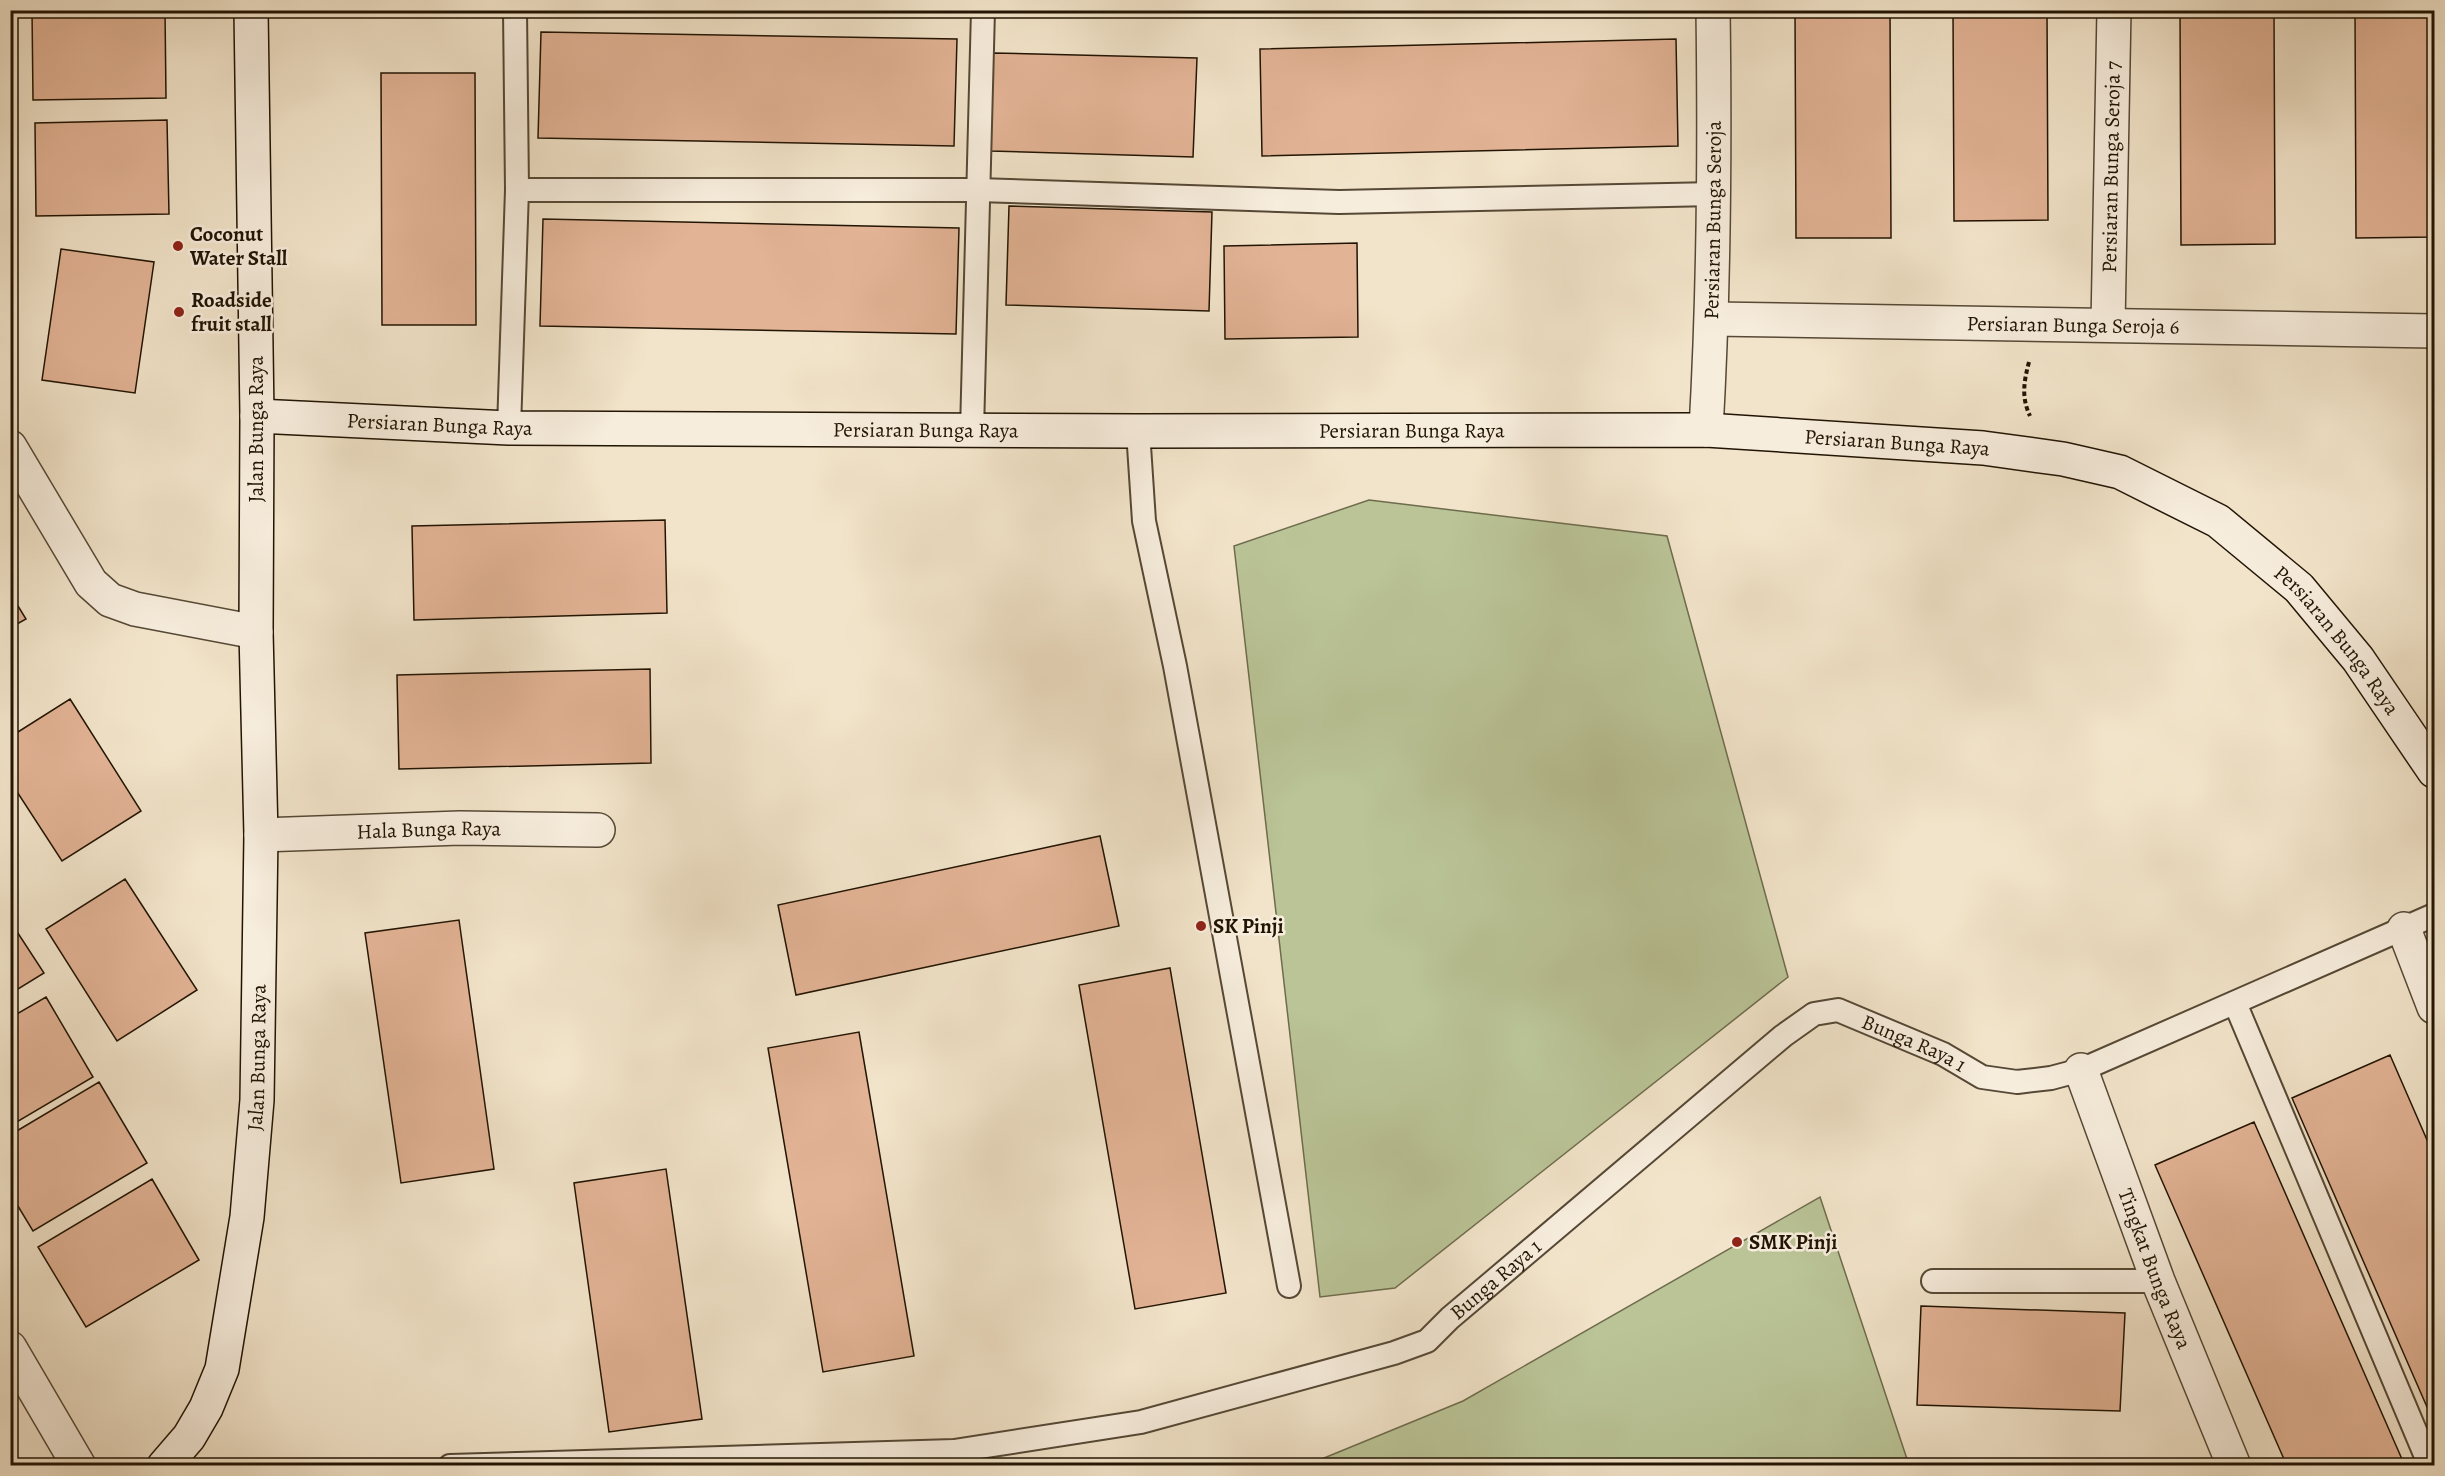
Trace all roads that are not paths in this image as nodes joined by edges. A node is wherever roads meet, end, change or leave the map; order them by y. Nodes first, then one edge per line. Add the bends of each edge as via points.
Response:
1 (251, 10) edge
2 (515, 10) edge
3 (983, 10) edge
4 (1713, 10) edge
5 (2114, 10) edge
6 (517, 190) junction
7 (977, 190) junction
8 (1715, 194) junction
9 (1713, 319) junction
10 (2108, 326) junction
11 (2434, 331) edge
12 (257, 416) junction
13 (508, 428) junction
14 (1706, 430) junction
15 (972, 431) junction
16 (1138, 431) junction
17 (10, 447) edge
18 (255, 632) junction
19 (2434, 771) edge
20 (598, 830) dead end
21 (261, 835) junction
22 (2434, 915) edge
23 (2404, 929) junction
24 (2235, 1003) junction
25 (2434, 1007) edge
26 (2081, 1070) junction
27 (1933, 1281) dead end
28 (2158, 1281) junction
29 (1289, 1286) dead end
30 (10, 1348) edge
31 (79, 1466) edge
32 (164, 1466) edge
33 (450, 1466) edge
34 (2234, 1466) edge
35 (2430, 1466) edge

1 - 12 street, Jalan Bunga Raya
2 - 6 lane
3 - 7 lane
4 - 8 street, Persiaran Bunga Seroja
5 - 10 street, Persiaran Bunga Seroja 7
6 - 7 lane
6 - 13 lane
7 - 8 lane via 1340,202
7 - 15 lane
8 - 9 street, Persiaran Bunga Seroja
9 - 10 street, Persiaran Bunga Seroja 6
9 - 14 street, Persiaran Bunga Seroja
10 - 11 street, Persiaran Bunga Seroja 6
12 - 13 street, Persiaran Bunga Raya
12 - 18 street, Jalan Bunga Raya
13 - 15 street, Persiaran Bunga Raya
14 - 16 street, Persiaran Bunga Raya
14 - 19 street, Persiaran Bunga Raya via 1983,448 2120,472 2217,521 2299,588 2358,659
15 - 16 street, Persiaran Bunga Raya
16 - 29 lane via 1144,520 1178,677
17 - 18 street via 91,583 110,600 135,609
18 - 21 street, Jalan Bunga Raya
20 - 21 street, Hala Bunga Raya via 460,828
21 - 32 street, Jalan Bunga Raya via 257,1100 247,1217 234,1306 222,1370 206,1408 189,1437
22 - 23 lane, Bunga Raya 1
23 - 24 lane, Bunga Raya 1
23 - 25 street
24 - 26 lane, Bunga Raya 1
24 - 35 lane
26 - 28 street, Tingkat Bunga Raya
26 - 33 lane, Bunga Raya 1 via 2018,1082 1982,1077 1942,1054 1838,1010 1814,1014 1783,1036 1427,1341 1141,1422 954,1451
27 - 28 lane
28 - 34 street, Tingkat Bunga Raya
30 - 31 street

